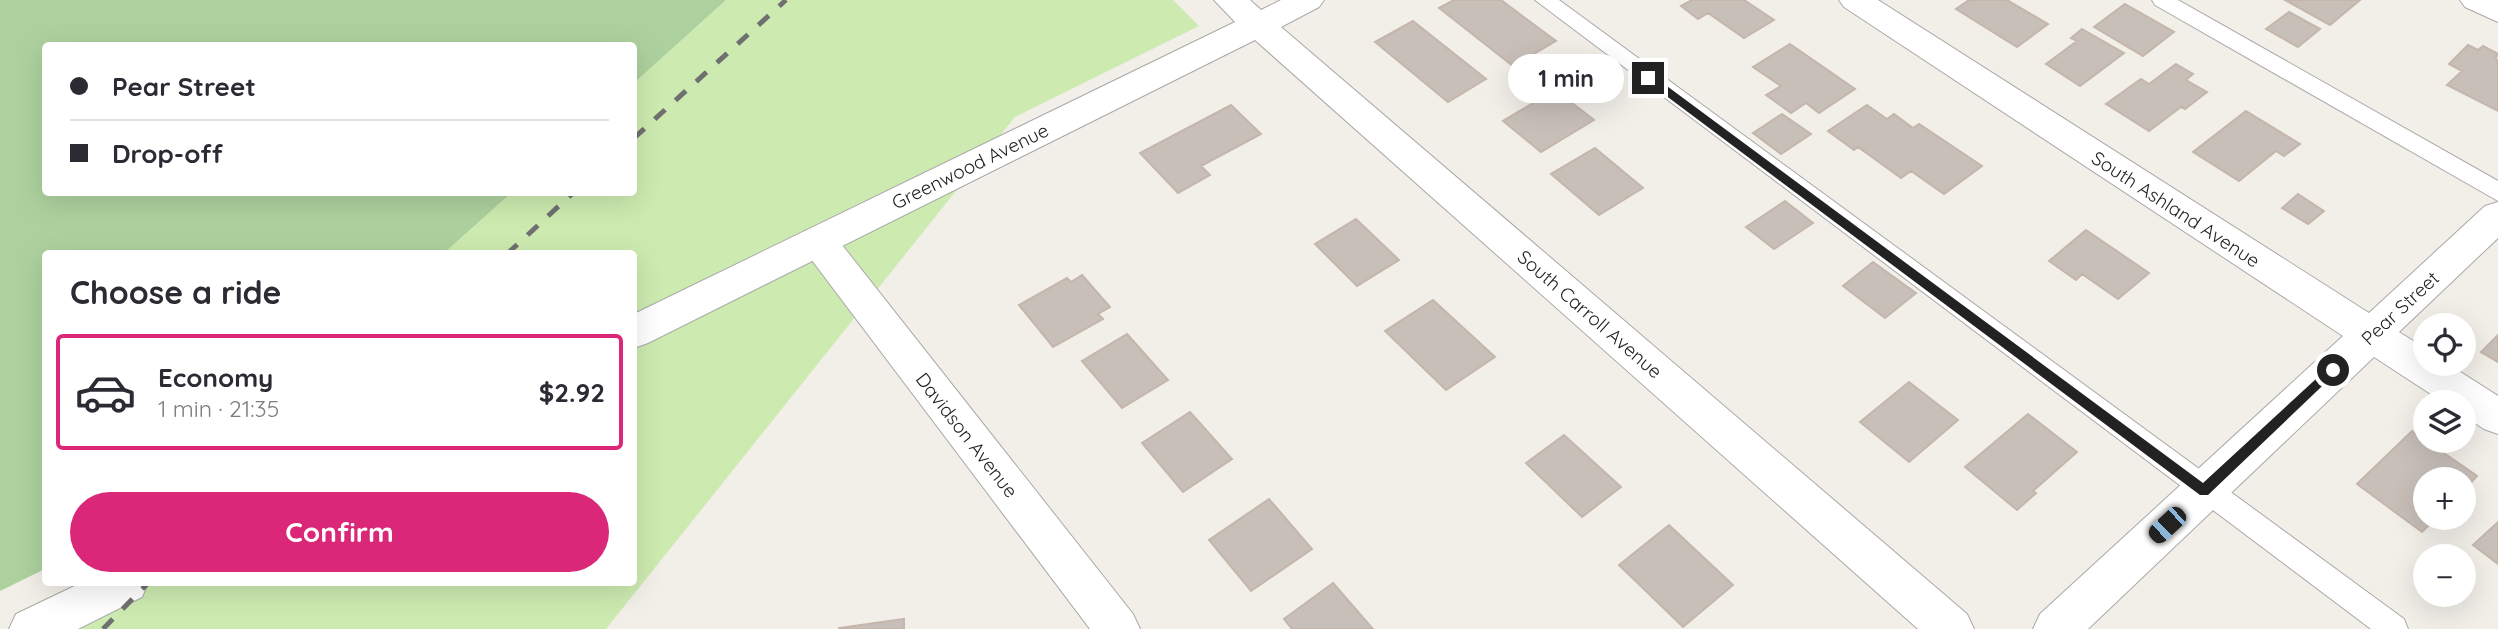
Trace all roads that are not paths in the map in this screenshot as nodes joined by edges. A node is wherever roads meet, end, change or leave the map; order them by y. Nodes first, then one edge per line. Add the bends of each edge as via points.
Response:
1 (1230, 0) edge
2 (1308, 0) edge
3 (1545, 0) edge
4 (1854, 0) edge
5 (2162, 0) edge
6 (2476, 0) edge
7 (2498, 11) edge
8 (1258, 24) junction
9 (2498, 192) edge
10 (2498, 216) edge
11 (818, 241) junction
12 (637, 331) edge
13 (2370, 336) junction
14 (2498, 417) edge
15 (2204, 491) junction
16 (120, 586) edge
17 (32, 629) edge
18 (1117, 629) edge
19 (1951, 629) edge
20 (2056, 629) edge
21 (2394, 629) edge

1 - 8 street, South Carroll Avenue
2 - 8 street, Greenwood Avenue
3 - 15 lane
4 - 13 street, South Ashland Avenue
5 - 9 lane
6 - 7 street
8 - 11 street, Greenwood Avenue
8 - 19 street, South Carroll Avenue
10 - 13 street, Pear Street
11 - 12 street, Greenwood Avenue
11 - 18 street, Davidson Avenue
13 - 14 street, South Ashland Avenue
13 - 15 street, Pear Street
15 - 20 street, Pear Street
15 - 21 lane
16 - 17 street

